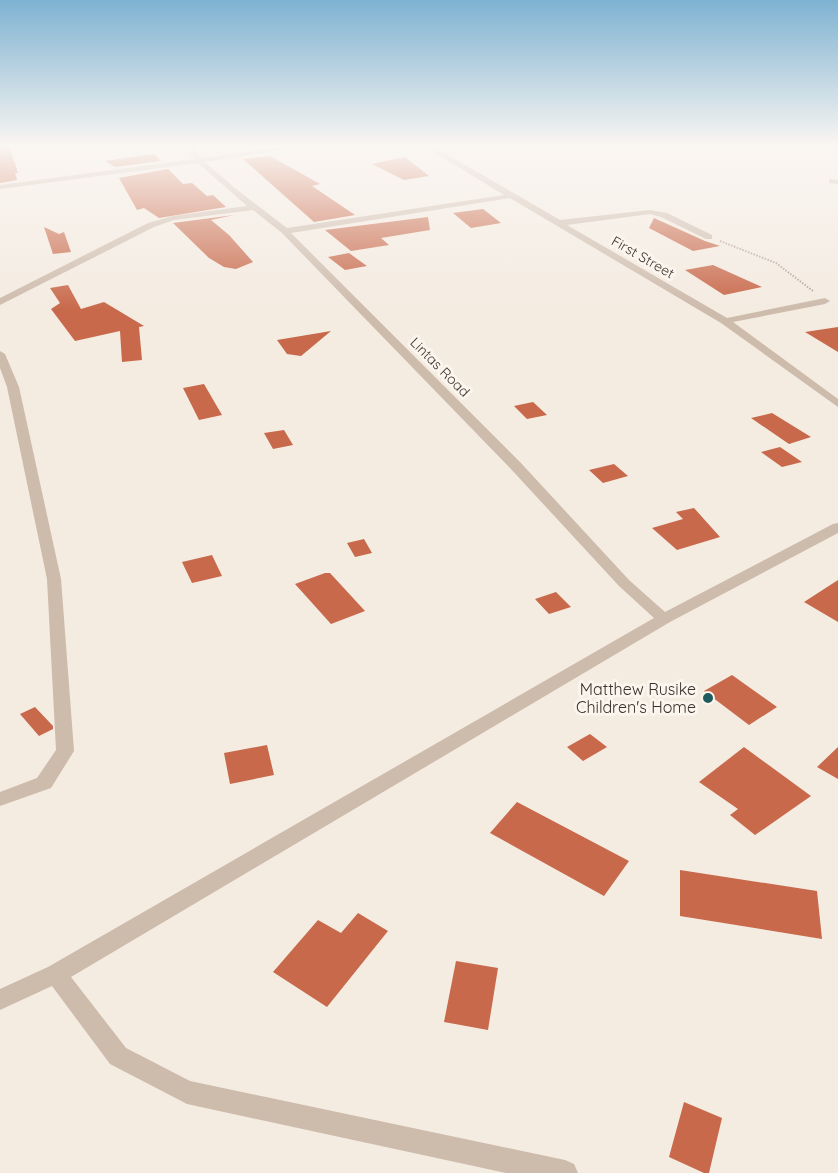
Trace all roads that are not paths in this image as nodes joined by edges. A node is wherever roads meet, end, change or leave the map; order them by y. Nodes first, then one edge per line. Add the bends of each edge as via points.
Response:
1 (244, 200) edge
2 (480, 200) edge
3 (518, 200) edge
4 (253, 208) junction
5 (558, 223) junction
6 (285, 231) junction
7 (709, 237) road end
8 (825, 301) road end
9 (0, 302) edge
10 (725, 321) junction
11 (0, 354) edge
12 (838, 404) edge
13 (838, 527) edge
14 (664, 619) junction
15 (0, 799) edge
16 (56, 974) junction
17 (0, 1000) edge
18 (566, 1173) edge

1 - 4 street, Lintas Road
2 - 6 street
3 - 5 street, First Street
4 - 6 street, Lintas Road
4 - 9 street via 173,218 151,225
5 - 7 street via 650,212
5 - 10 street, First Street
6 - 14 street, Lintas Road via 515,465 624,583
8 - 10 street
10 - 12 street, First Street
11 - 15 street via 13,387 54,579 65,751 44,783
13 - 14 street
14 - 16 street
16 - 17 street
16 - 18 street via 118,1056 187,1092

